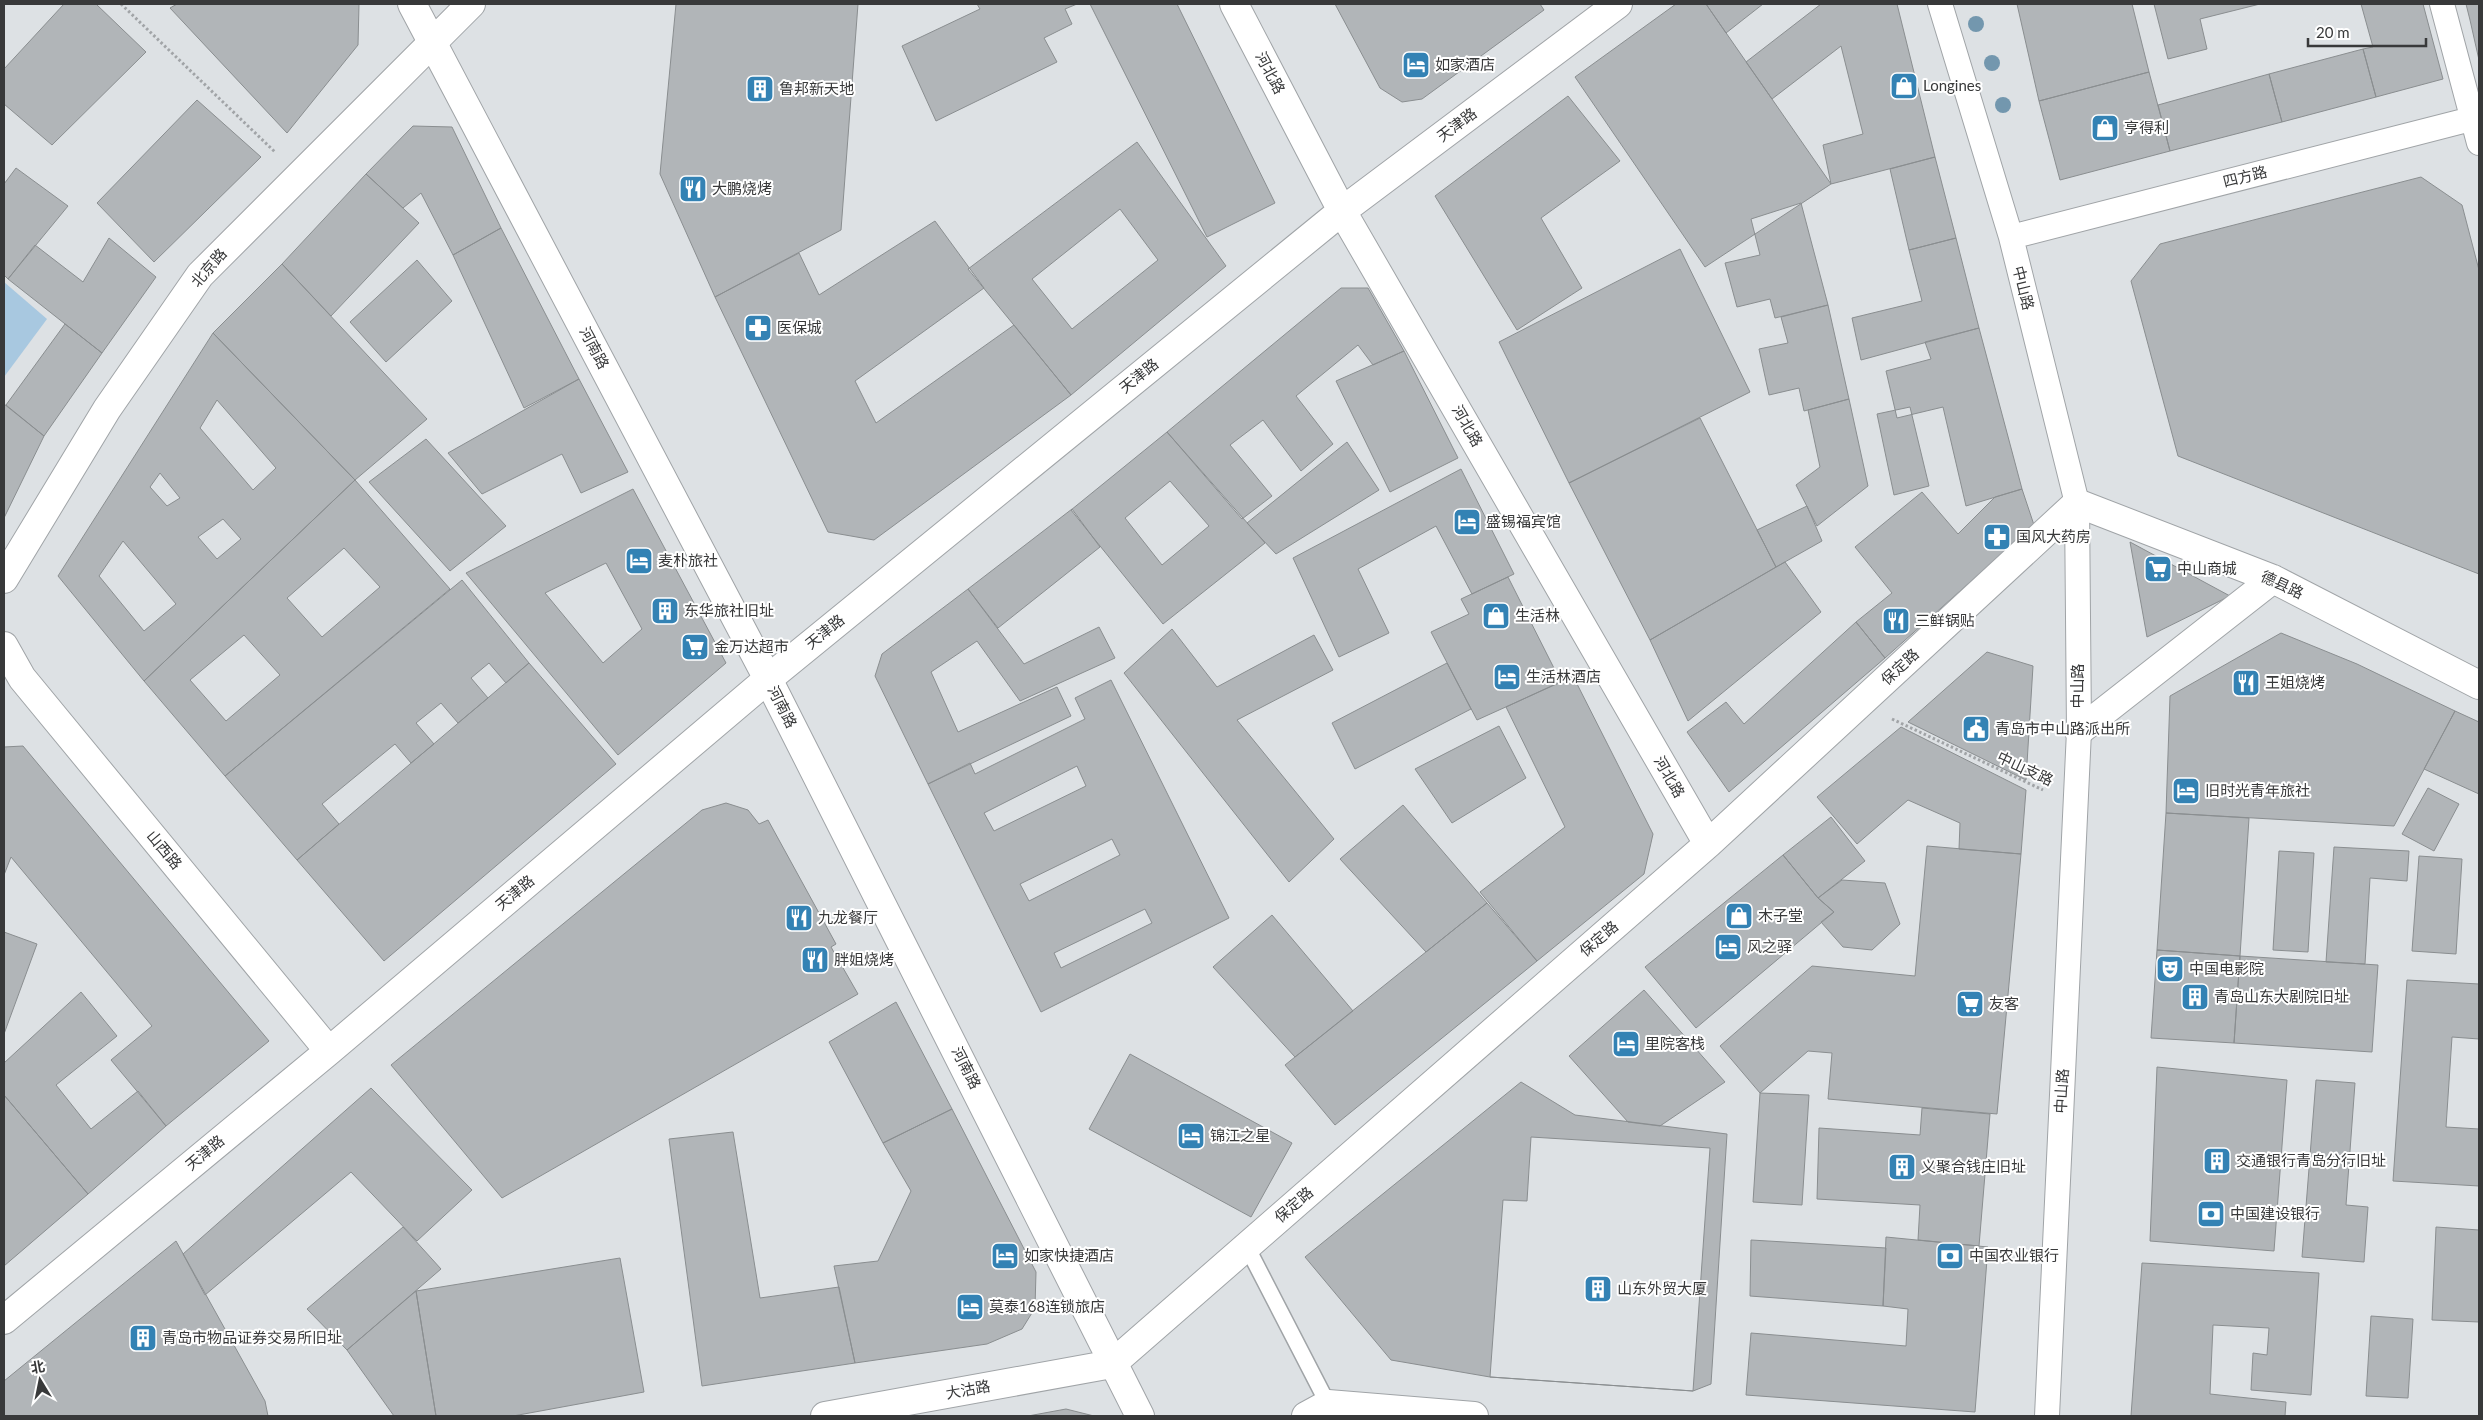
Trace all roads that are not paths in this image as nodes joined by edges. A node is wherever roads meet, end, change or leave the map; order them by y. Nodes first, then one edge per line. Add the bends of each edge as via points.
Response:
1 (412, 4) edge
2 (471, 4) edge
3 (1234, 4) edge
4 (1618, 4) edge
5 (1940, 4) edge
6 (2442, 4) edge
7 (432, 43) junction
8 (2476, 118) edge
9 (2479, 143) edge
10 (1342, 211) junction
11 (2011, 237) junction
12 (2077, 503) junction
13 (4, 579) edge
14 (2273, 579) junction
15 (4, 646) edge
16 (768, 679) junction
17 (2479, 685) edge
18 (2078, 731) junction
19 (1708, 844) junction
20 (329, 1050) junction
21 (1247, 1247) junction
22 (4, 1320) edge
23 (1112, 1364) junction
24 (1317, 1410) edge
25 (825, 1416) edge
26 (1140, 1416) edge
27 (1474, 1416) edge
28 (2047, 1416) edge

1 - 7 street, 河南路
2 - 7 street, 北京路
3 - 10 street, 河北路
4 - 10 street, 天津路
5 - 11 street, 中山路
6 - 8 street
7 - 13 street, 北京路 via 200,275 107,409
7 - 16 street, 河南路
8 - 9 street
8 - 11 street, 四方路
10 - 16 street, 天津路
10 - 19 street, 河北路
11 - 12 street, 中山路
12 - 14 street, 德县路
12 - 18 street, 中山路
12 - 19 street, 保定路
14 - 17 street, 德县路
14 - 18 street
15 - 20 street, 山西路 via 22,678
16 - 20 street, 天津路
16 - 23 street, 河南路 via 1014,1163
18 - 28 street, 中山路
19 - 21 street, 保定路
20 - 22 street, 天津路
21 - 23 street, 保定路
21 - 24 lane
23 - 25 street, 大沽路
23 - 26 street, 河南路
24 - 27 street

